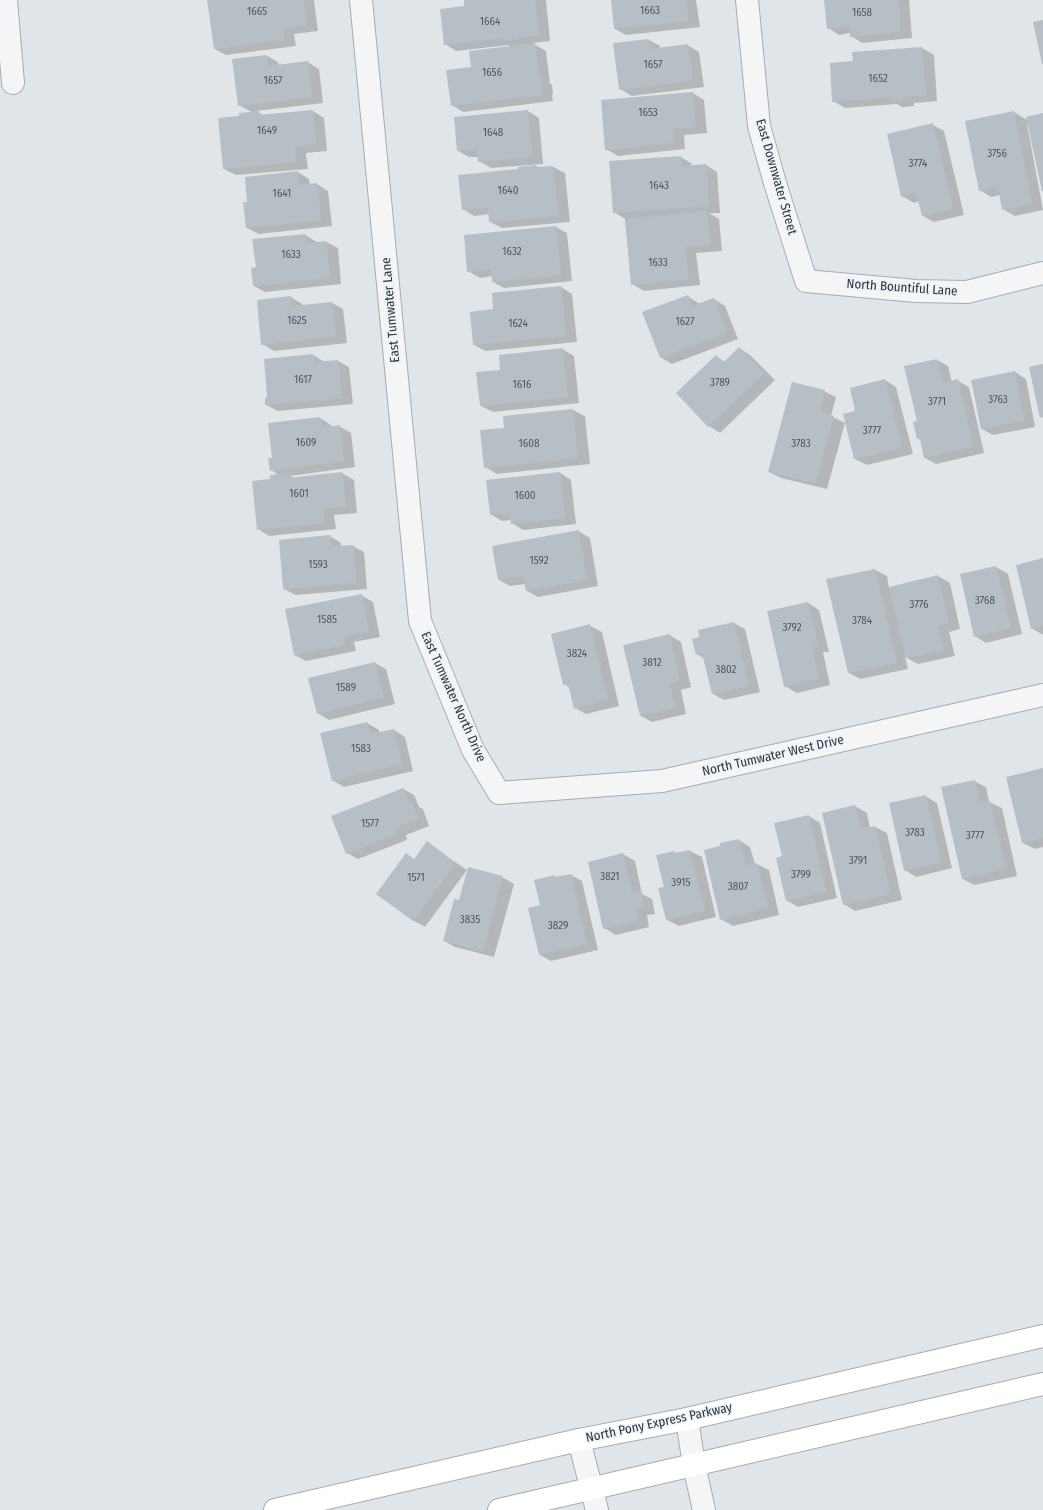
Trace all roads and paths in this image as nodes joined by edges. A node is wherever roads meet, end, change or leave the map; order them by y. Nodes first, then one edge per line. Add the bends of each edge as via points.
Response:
1 (6, 0) edge
2 (361, 0) edge
3 (747, 0) edge
4 (13, 83) dead end
5 (1043, 273) edge
6 (806, 281) joint
7 (420, 621) joint
8 (1043, 695) edge
9 (499, 793) joint
10 (1043, 1336) edge
11 (1043, 1384) edge
12 (687, 1419) junction
13 (579, 1440) junction
14 (694, 1465) junction
15 (592, 1489) junction
16 (275, 1510) edge
17 (499, 1510) edge
18 (597, 1510) edge
19 (704, 1510) edge

1 - 4 street
2 - 7 street, East Tumwater Lane
3 - 6 street, East Downwater Street via 759,126
5 - 6 street, North Bountiful Lane via 967,292 916,291
7 - 9 street, East Tumwater North Drive via 473,750
8 - 9 street, North Tumwater West Drive via 662,781
10 - 12 main road, North Pony Express Parkway
11 - 14 main road
12 - 13 main road, North Pony Express Parkway
12 - 14 street
13 - 15 street
13 - 16 main road, North Pony Express Parkway
14 - 15 main road
14 - 19 street
15 - 17 main road
15 - 18 street

